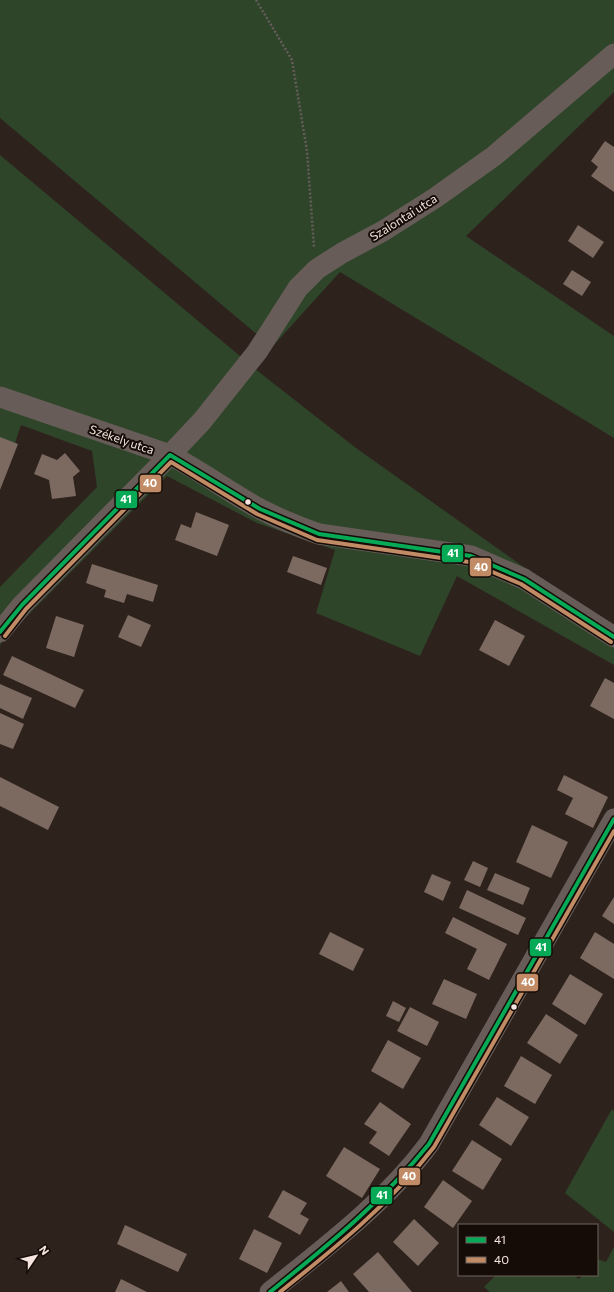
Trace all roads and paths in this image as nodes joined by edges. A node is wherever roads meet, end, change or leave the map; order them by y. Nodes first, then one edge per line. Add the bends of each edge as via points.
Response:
1 (256, 0) edge
2 (614, 54) edge
3 (317, 269) junction
4 (0, 397) edge
5 (170, 455) junction
6 (0, 632) edge
7 (614, 637) edge
8 (614, 820) edge
9 (270, 1292) edge

1 - 3 path via 292,60 308,151
2 - 3 street, Szalontai utca via 494,156 435,198
3 - 5 street, Szalontai utca via 298,288 257,352 202,421
4 - 5 street, Székely utca
5 - 6 street, Szalontai utca via 22,605
5 - 7 street, Székely utca via 259,508 298,527 319,534 471,556 500,567
8 - 9 street via 429,1144 411,1168 389,1190 331,1243

